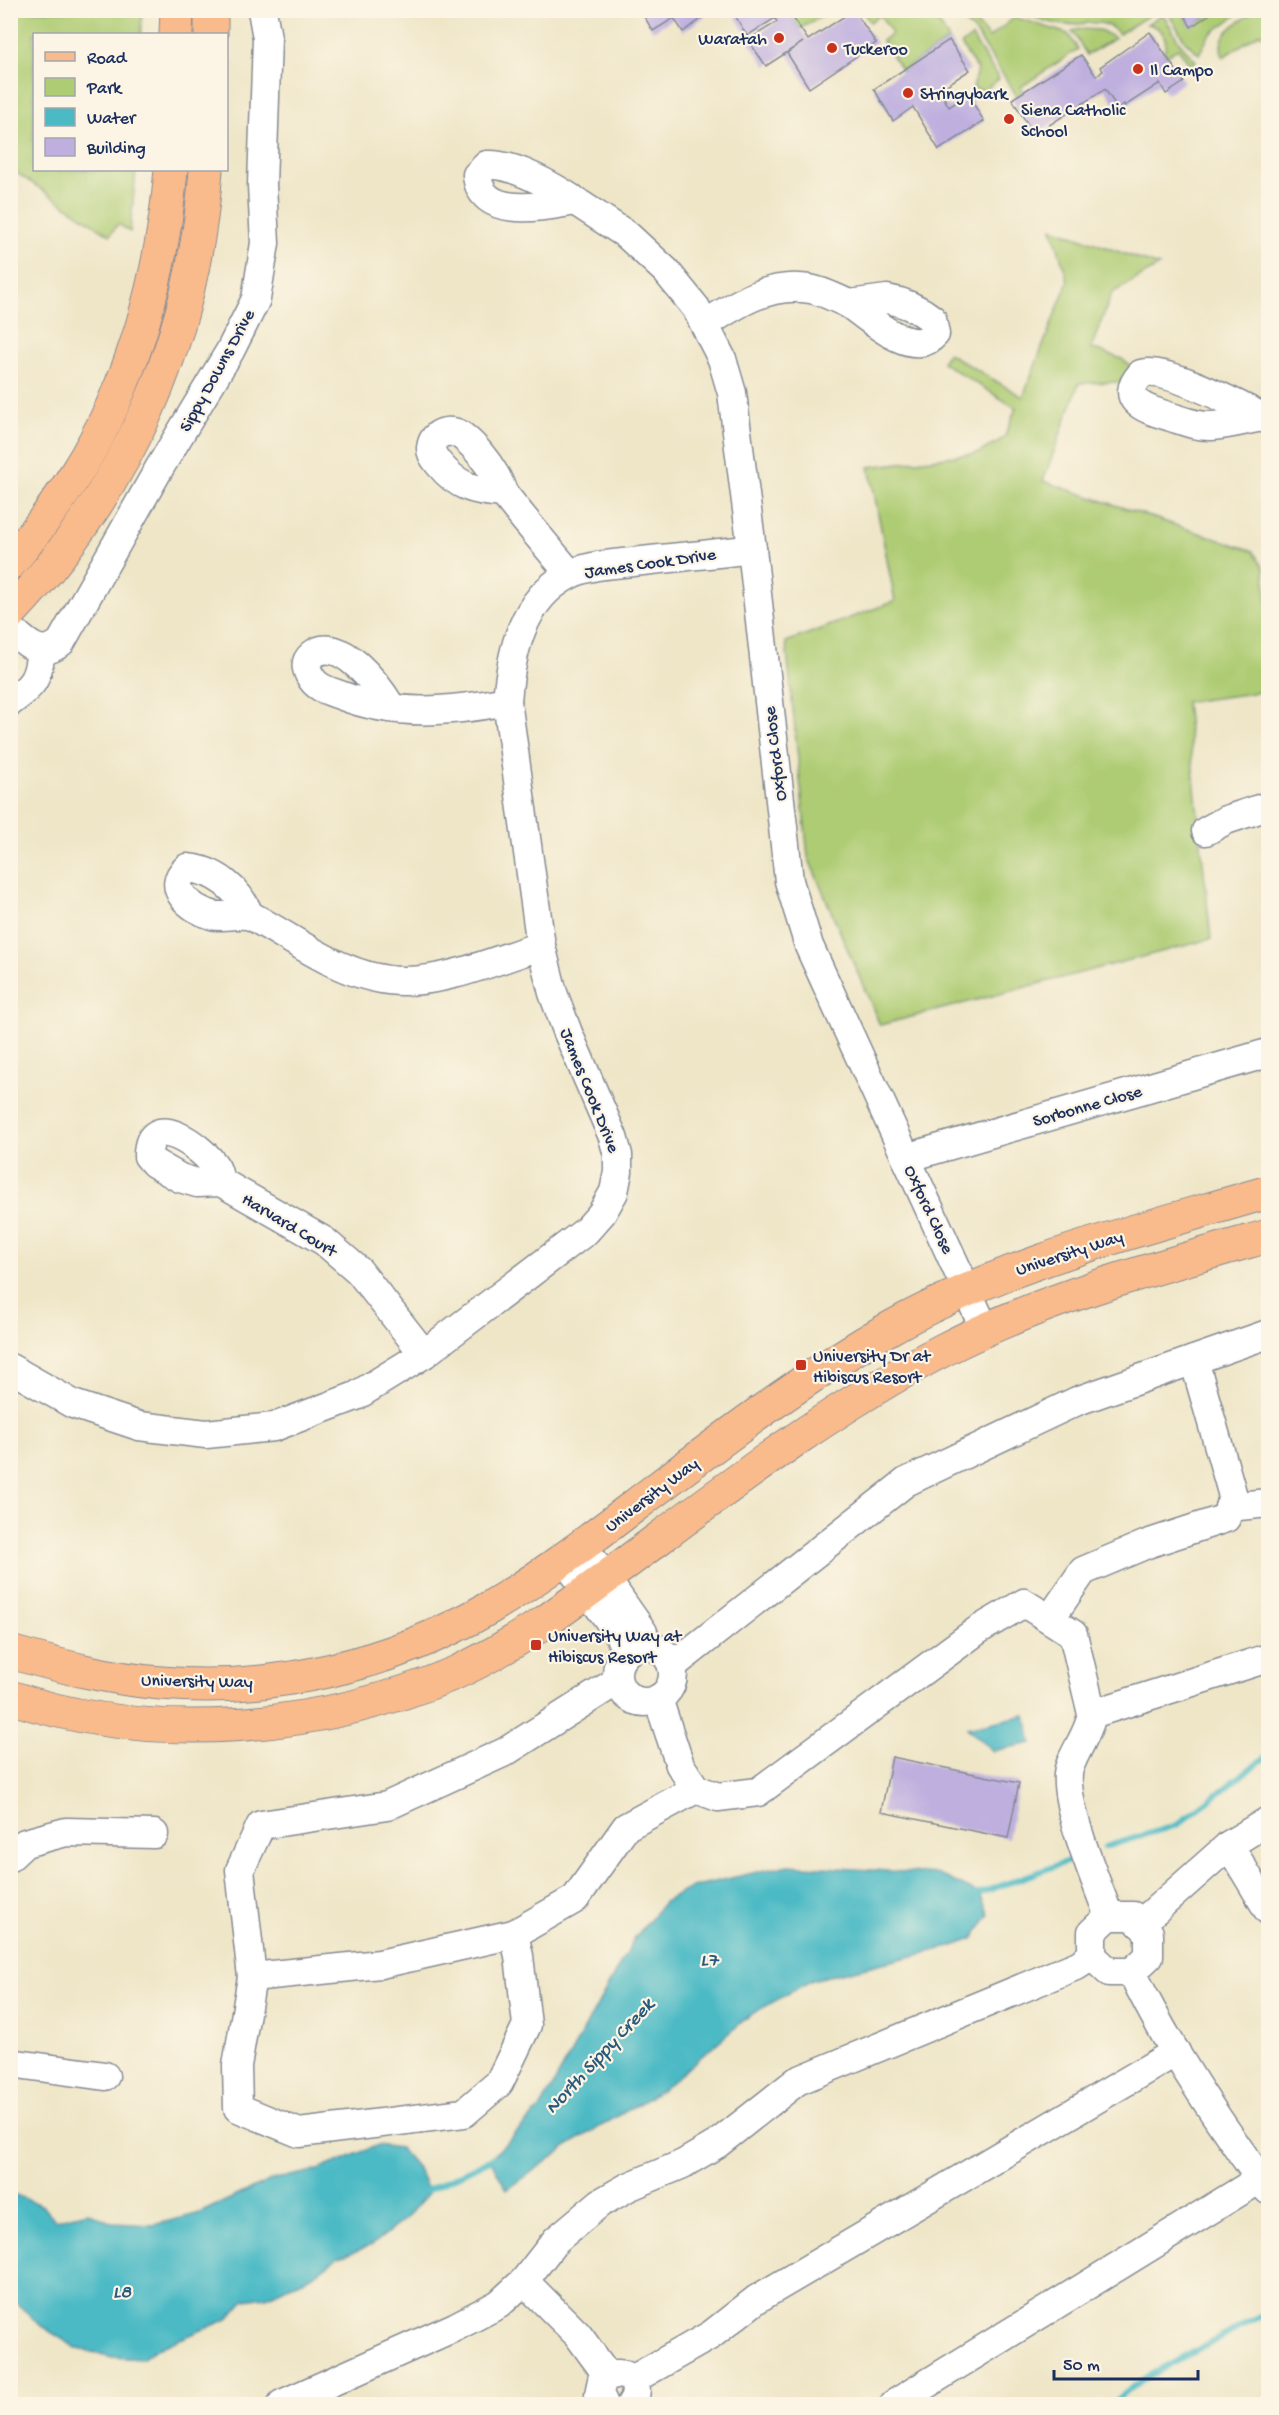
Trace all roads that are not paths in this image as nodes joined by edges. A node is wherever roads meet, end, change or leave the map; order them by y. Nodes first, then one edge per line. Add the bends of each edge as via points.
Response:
1 (177, 10) edge
2 (211, 10) edge
3 (262, 10) edge
4 (176, 33) edge
5 (211, 33) edge
6 (171, 171) edge
7 (206, 171) edge
8 (575, 201) dead end
9 (849, 304) dead end
10 (706, 324) junction
11 (503, 493) dead end
12 (752, 549) junction
13 (10, 563) edge
14 (570, 574) junction
15 (10, 613) edge
16 (10, 628) edge
17 (41, 650) junction
18 (507, 701) junction
19 (10, 702) edge
20 (391, 707) dead end
21 (1269, 806) edge
22 (1206, 831) dead end
23 (249, 915) dead end
24 (540, 946) junction
25 (1269, 1053) edge
26 (906, 1158) junction
27 (220, 1182) dead end
28 (1269, 1192) edge
29 (1269, 1236) edge
30 (967, 1289) junction
31 (985, 1330) junction
32 (1269, 1334) edge
33 (424, 1354) junction
34 (1194, 1360) junction
35 (10, 1368) edge
36 (1269, 1503) edge
37 (1229, 1508) junction
38 (573, 1553) junction
39 (597, 1585) junction
40 (1050, 1620) junction
41 (637, 1649) junction
42 (10, 1652) edge
43 (1269, 1658) edge
44 (672, 1666) junction
45 (617, 1681) junction
46 (10, 1697) edge
47 (658, 1699) junction
48 (1092, 1714) junction
49 (696, 1789) junction
50 (1269, 1821) edge
51 (154, 1834) dead end
52 (1229, 1845) junction
53 (10, 1857) edge
54 (1269, 1911) edge
55 (1109, 1916) junction
56 (1140, 1924) junction
57 (514, 1934) junction
58 (1092, 1956) junction
59 (1132, 1972) junction
60 (252, 1977) junction
61 (1176, 2052) junction
62 (10, 2062) edge
63 (105, 2076) dead end
64 (1264, 2184) edge
65 (524, 2281) junction
66 (612, 2395) edge
67 (282, 2404) edge
68 (894, 2404) edge

1 - 4 main road
2 - 5 main road
3 - 17 street, Sippy Downs Drive via 267,38 262,185 265,243 256,299 230,351 65,635 56,646
6 - 13 main road via 150,298 118,390 76,473
7 - 15 main road via 195,259 156,390 105,492 67,548
8 - 10 street, Oxford Close via 643,249 682,290
9 - 10 street via 812,289 790,287 763,292
10 - 12 street, Oxford Close via 732,393
11 - 14 street
12 - 14 street, James Cook Drive via 599,566
12 - 26 street, Oxford Close via 789,881 809,946
14 - 18 street, James Cook Drive via 549,590 524,622 510,662
16 - 17 street
17 - 19 street via 36,678
18 - 20 street via 462,710
18 - 24 street, James Cook Drive
21 - 22 street
23 - 24 street via 334,963 366,976 402,982 436,978
24 - 33 street, James Cook Drive via 568,1034 613,1137 618,1155 614,1192 602,1214 586,1231
25 - 26 street, Sorbonne Close
26 - 30 street, Oxford Close
27 - 33 street, Harvard Court via 344,1256
28 - 30 main road, University Way via 1051,1256
29 - 31 main road via 1119,1278
30 - 31 street, Oxford Close
30 - 38 main road, University Way via 887,1330 804,1381
31 - 39 main road via 914,1366 825,1420
32 - 34 street
33 - 35 street, James Cook Drive via 356,1396 274,1427 206,1434 139,1426 95,1412
34 - 37 street via 1233,1496
34 - 44 street via 1077,1401 906,1482
36 - 37 street
37 - 40 street via 1226,1518 1147,1544 1083,1571
38 - 39 street
38 - 42 main road, University Way via 489,1608 431,1638 307,1675 257,1682 162,1684 71,1669
39 - 41 street via 643,1632
39 - 46 main road via 502,1649 456,1672 407,1692 308,1717 261,1723 166,1726 120,1722
40 - 48 street via 1073,1634
40 - 49 street via 1024,1604 978,1630 758,1792 718,1797
41 - 44 street via 659,1649
41 - 45 street via 620,1659
43 - 48 street
44 - 47 street via 671,1685
45 - 47 street via 630,1699
45 - 60 street via 505,1752 387,1806 261,1825 240,1870
47 - 49 street via 680,1765
48 - 55 street via 1067,1772 1072,1809
49 - 57 street via 626,1827 575,1899
50 - 52 street
51 - 53 street via 66,1832 25,1843
52 - 54 street
52 - 56 street
55 - 56 street via 1132,1916
55 - 58 street via 1092,1932
56 - 59 street via 1149,1933 1149,1956
57 - 60 street via 380,1964
57 - 60 street via 527,2025 499,2083 464,2113 299,2133 238,2108 237,2066
58 - 59 street via 1109,1972
58 - 65 street via 797,2081 717,2144 600,2203 556,2240
59 - 61 street
61 - 64 street
61 - 66 street via 757,2299 711,2335
62 - 63 street
64 - 68 street
65 - 66 street via 578,2335
65 - 67 street via 482,2314

